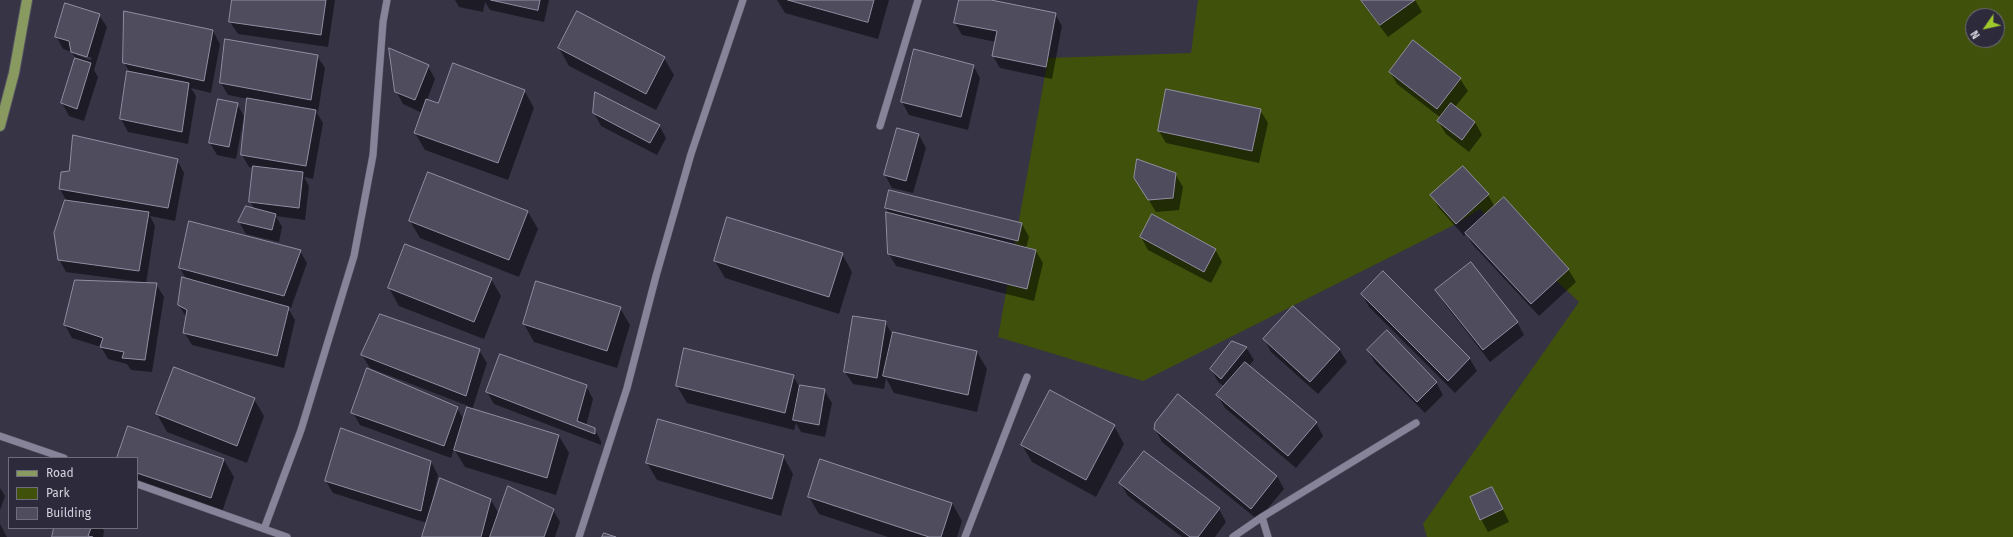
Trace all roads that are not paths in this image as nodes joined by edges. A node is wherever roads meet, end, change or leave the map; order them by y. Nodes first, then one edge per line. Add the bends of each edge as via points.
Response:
1 (27, 0) edge
2 (387, 0) edge
3 (744, 0) edge
4 (918, 0) edge
5 (0, 126) edge
6 (880, 126) dead end
7 (1027, 377) dead end
8 (1416, 423) dead end
9 (0, 436) edge
10 (61, 457) edge
11 (138, 484) edge
12 (1262, 516) junction
13 (264, 529) junction
14 (287, 537) edge
15 (579, 537) edge
16 (965, 537) edge
17 (1233, 537) edge
18 (1268, 537) edge

1 - 5 main road via 14,73
2 - 13 street via 383,22 373,156 354,256 300,430
3 - 15 street via 691,154 626,388
4 - 6 street
7 - 16 street
8 - 12 street
9 - 10 street
11 - 13 street
12 - 17 street
12 - 18 street
13 - 14 street

